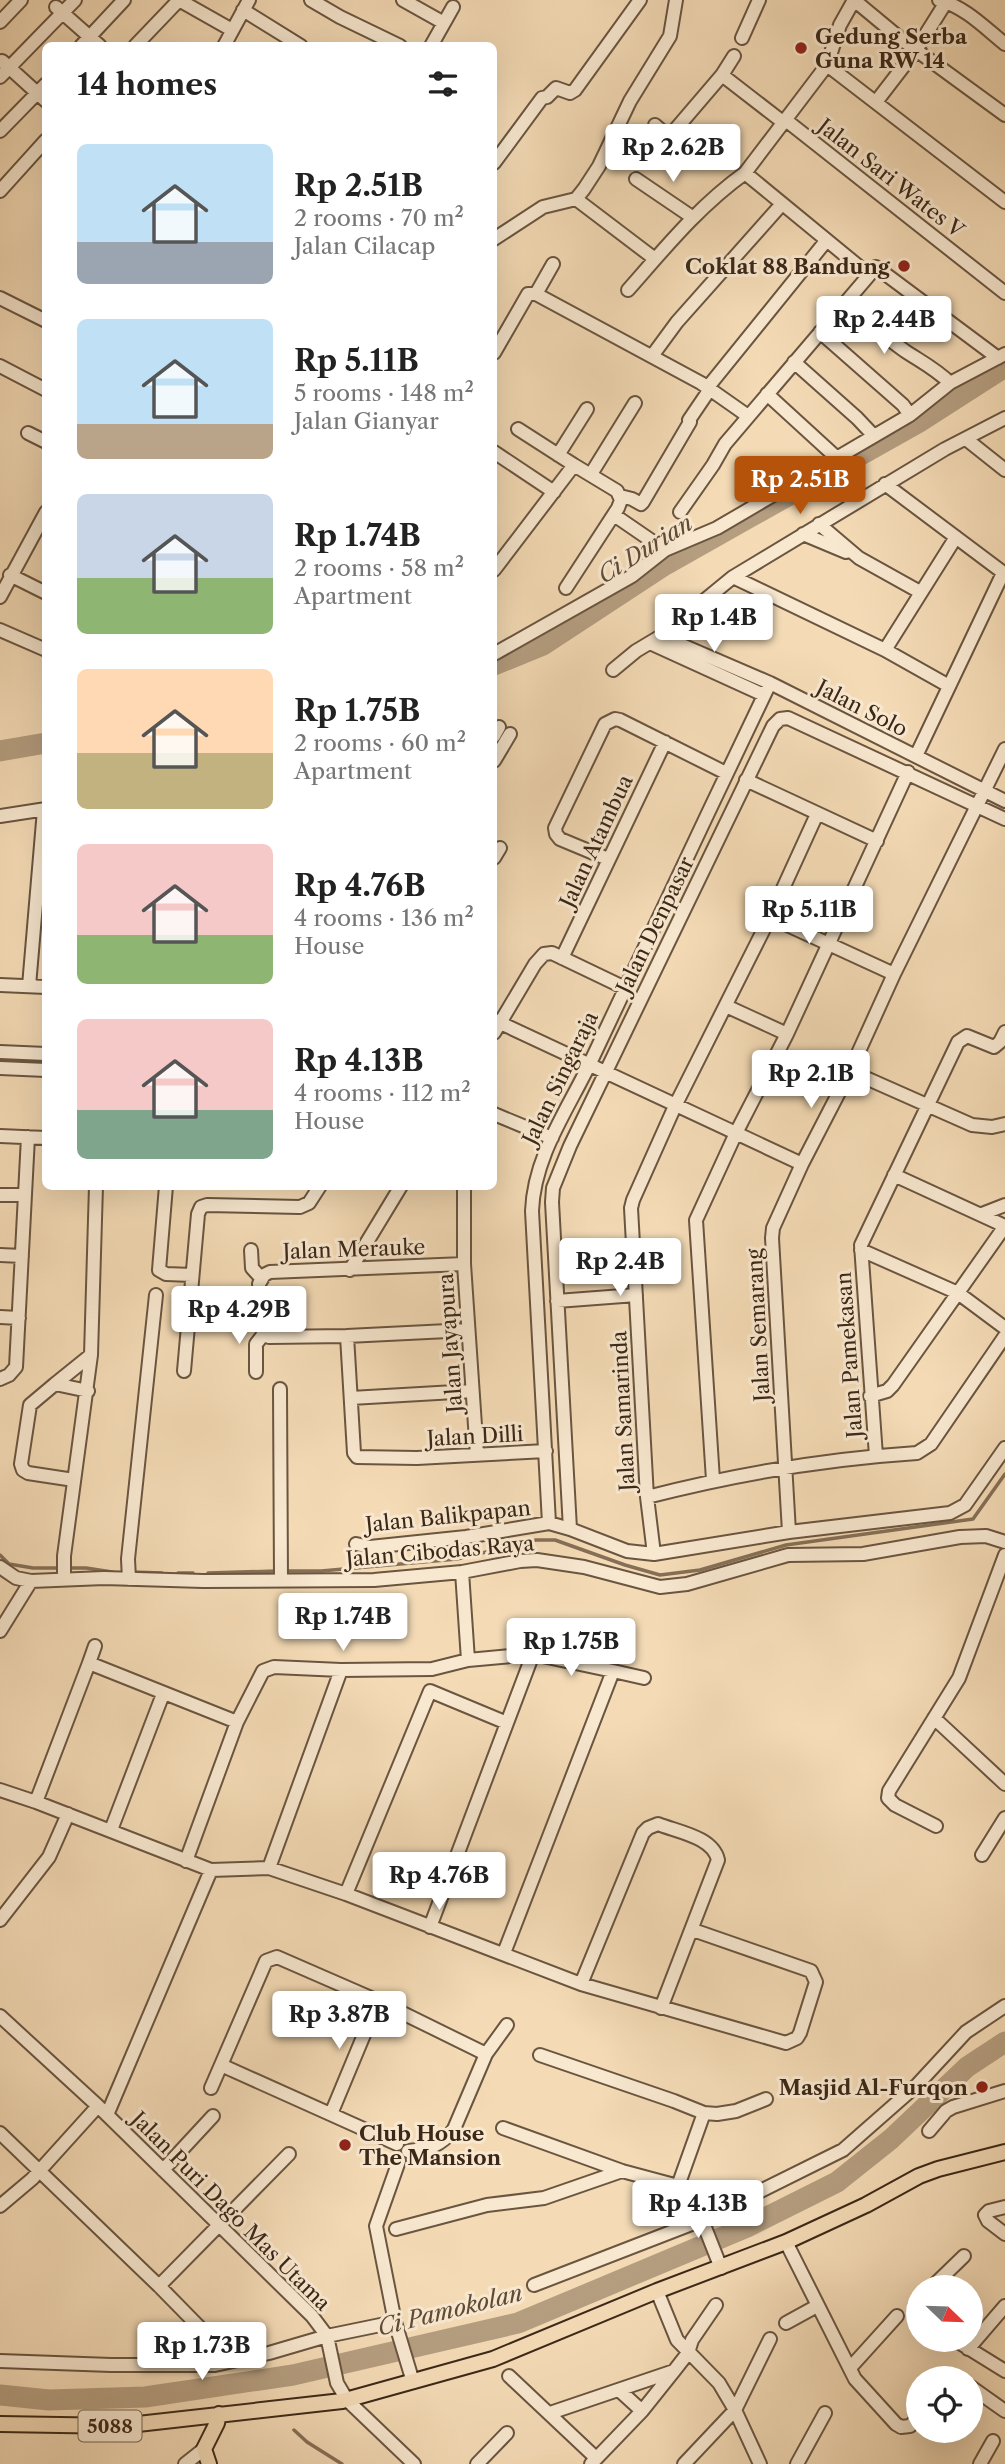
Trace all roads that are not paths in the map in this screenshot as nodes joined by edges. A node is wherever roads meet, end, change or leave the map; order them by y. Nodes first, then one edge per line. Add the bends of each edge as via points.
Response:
1 (21, 0) edge
2 (75, 0) edge
3 (124, 0) edge
4 (311, 0) edge
5 (341, 0) edge
6 (403, 0) edge
7 (640, 0) edge
8 (676, 0) edge
9 (759, 0) edge
10 (854, 0) edge
11 (943, 1) edge
12 (164, 4) edge
13 (243, 5) edge
14 (453, 7) dead end
15 (60, 10) junction
16 (334, 14) junction
17 (0, 22) edge
18 (444, 23) junction
19 (232, 30) junction
20 (742, 38) dead end
21 (85, 41) edge
22 (138, 42) edge
23 (226, 42) edge
24 (296, 42) edge
25 (392, 42) edge
26 (433, 42) edge
27 (1005, 44) edge
28 (916, 50) junction
29 (734, 56) dead end
30 (827, 65) junction
31 (4, 68) edge
32 (722, 75) junction
33 (42, 92) edge
34 (42, 94) edge
35 (876, 102) junction
36 (1005, 115) edge
37 (785, 122) junction
38 (655, 125) dead end
39 (0, 131) edge
40 (669, 137) junction
41 (42, 145) edge
42 (684, 150) dead end
43 (497, 159) edge
44 (745, 173) junction
45 (636, 179) dead end
46 (1, 189) edge
47 (576, 199) junction
48 (1005, 202) edge
49 (781, 205) junction
50 (692, 217) junction
51 (497, 237) edge
52 (826, 241) junction
53 (655, 259) junction
54 (553, 264) dead end
55 (868, 274) junction
56 (628, 290) dead end
57 (1005, 293) edge
58 (536, 294) junction
59 (0, 298) edge
60 (844, 303) junction
61 (42, 319) edge
62 (820, 332) junction
63 (498, 335) edge
64 (652, 356) junction
65 (1002, 356) edge
66 (794, 362) junction
67 (0, 366) edge
68 (950, 383) junction
69 (42, 388) edge
70 (709, 388) junction
71 (767, 394) junction
72 (635, 403) dead end
73 (587, 409) dead end
74 (911, 415) junction
75 (748, 416) junction
76 (1005, 418) edge
77 (518, 429) dead end
78 (28, 433) dead end
79 (874, 436) junction
80 (966, 439) junction
81 (42, 440) edge
82 (558, 455) junction
83 (838, 457) junction
84 (497, 459) edge
85 (574, 465) junction
86 (1005, 470) edge
87 (591, 474) junction
88 (885, 484) junction
89 (554, 492) junction
90 (620, 496) junction
91 (680, 512) dead end
92 (614, 515) junction
93 (819, 524) junction
94 (40, 534) edge
95 (803, 534) junction
96 (956, 537) junction
97 (665, 550) junction
98 (859, 558) junction
99 (497, 566) edge
100 (1004, 573) edge
101 (6, 576) edge
102 (733, 577) junction
103 (566, 588) dead end
104 (42, 591) edge
105 (920, 592) junction
106 (0, 597) edge
107 (0, 630) edge
108 (655, 639) junction
109 (42, 648) edge
110 (885, 650) junction
111 (497, 652) edge
112 (613, 670) dead end
113 (949, 686) junction
114 (767, 689) junction
115 (665, 742) junction
116 (1005, 749) edge
117 (916, 757) junction
118 (908, 772) junction
119 (726, 773) junction
120 (746, 780) junction
121 (981, 799) junction
122 (1005, 801) edge
123 (42, 810) edge
124 (817, 814) junction
125 (0, 816) edge
126 (1005, 819) edge
127 (877, 841) junction
128 (42, 843) edge
129 (608, 859) junction
130 (770, 917) junction
131 (828, 944) junction
132 (562, 958) junction
133 (894, 975) junction
134 (0, 985) edge
135 (29, 986) junction
136 (42, 987) edge
137 (625, 988) junction
138 (726, 1006) junction
139 (497, 1023) edge
140 (497, 1025) edge
141 (1005, 1032) edge
142 (787, 1034) junction
143 (0, 1052) edge
144 (42, 1054) edge
145 (0, 1068) edge
146 (597, 1069) junction
147 (42, 1070) edge
148 (850, 1071) junction
149 (676, 1106) junction
150 (927, 1106) junction
151 (497, 1115) edge
152 (1005, 1124) edge
153 (736, 1133) junction
154 (0, 1136) edge
155 (28, 1137) junction
156 (42, 1138) edge
157 (552, 1138) junction
158 (802, 1164) junction
159 (894, 1175) junction
160 (96, 1190) edge
161 (166, 1190) edge
162 (316, 1190) edge
163 (399, 1190) edge
164 (464, 1190) edge
165 (0, 1195) edge
166 (25, 1195) junction
167 (1005, 1205) edge
168 (982, 1214) junction
169 (1005, 1226) edge
170 (251, 1250) dead end
171 (861, 1250) junction
172 (0, 1255) edge
173 (22, 1256) junction
174 (464, 1264) junction
175 (350, 1270) junction
176 (192, 1275) junction
177 (262, 1279) junction
178 (958, 1293) junction
179 (156, 1295) dead end
180 (636, 1295) junction
181 (557, 1301) junction
182 (0, 1317) edge
183 (19, 1318) junction
184 (1005, 1328) edge
185 (468, 1330) junction
186 (263, 1335) junction
187 (347, 1336) junction
188 (1005, 1336) edge
189 (91, 1355) junction
190 (184, 1371) dead end
191 (256, 1372) dead end
192 (0, 1379) edge
193 (55, 1384) junction
194 (280, 1389) dead end
195 (88, 1391) junction
196 (471, 1391) junction
197 (870, 1395) junction
198 (351, 1398) junction
199 (1005, 1448) edge
200 (546, 1451) junction
201 (477, 1455) junction
202 (876, 1456) junction
203 (786, 1467) junction
204 (74, 1480) junction
205 (713, 1480) junction
206 (647, 1497) junction
207 (549, 1524) junction
208 (570, 1529) junction
209 (789, 1532) junction
210 (1005, 1542) edge
211 (356, 1544) dead end
212 (654, 1554) junction
213 (1005, 1555) edge
214 (0, 1567) edge
215 (462, 1572) junction
216 (129, 1574) junction
217 (281, 1574) junction
218 (64, 1575) junction
219 (31, 1581) junction
220 (0, 1631) edge
221 (95, 1646) dead end
222 (533, 1654) junction
223 (468, 1660) junction
224 (89, 1663) junction
225 (432, 1669) junction
226 (341, 1670) junction
227 (613, 1671) junction
228 (644, 1678) dead end
229 (430, 1691) junction
230 (163, 1694) junction
231 (934, 1718) junction
232 (237, 1722) junction
233 (507, 1723) junction
234 (1005, 1784) edge
235 (0, 1790) edge
236 (36, 1802) junction
237 (68, 1814) junction
238 (1005, 1818) edge
239 (936, 1826) dead end
240 (111, 1830) junction
241 (982, 1855) dead end
242 (186, 1861) junction
243 (269, 1868) junction
244 (211, 1870) junction
245 (346, 1894) junction
246 (0, 1920) edge
247 (430, 1927) junction
248 (693, 1930) junction
249 (503, 1953) junction
250 (581, 1984) junction
251 (378, 2001) junction
252 (1005, 2006) edge
253 (661, 2008) junction
254 (0, 2016) edge
255 (507, 2025) dead end
256 (486, 2054) junction
257 (540, 2055) dead end
258 (221, 2064) junction
259 (211, 2088) dead end
260 (1005, 2091) edge
261 (766, 2099) dead end
262 (103, 2110) junction
263 (704, 2113) junction
264 (331, 2114) junction
265 (213, 2116) dead end
266 (503, 2128) dead end
267 (929, 2131) dead end
268 (0, 2133) edge
269 (402, 2152) junction
270 (1005, 2152) edge
271 (289, 2154) dead end
272 (39, 2170) junction
273 (163, 2170) junction
274 (622, 2171) junction
275 (678, 2186) junction
276 (0, 2206) edge
277 (1005, 2207) edge
278 (219, 2225) junction
279 (704, 2225) junction
280 (396, 2229) dead end
281 (1005, 2234) edge
282 (786, 2242) junction
283 (964, 2256) dead end
284 (720, 2265) junction
285 (944, 2275) edge
286 (534, 2285) dead end
287 (159, 2286) junction
288 (657, 2291) junction
289 (716, 2305) dead end
290 (817, 2306) junction
291 (1005, 2306) edge
292 (897, 2316) dead end
293 (786, 2323) dead end
294 (397, 2326) junction
295 (984, 2330) edge
296 (770, 2339) dead end
297 (214, 2341) dead end
298 (329, 2342) junction
299 (973, 2352) edge
300 (688, 2353) junction
301 (0, 2361) edge
302 (850, 2368) junction
303 (674, 2371) junction
304 (1005, 2371) edge
305 (509, 2376) dead end
306 (413, 2382) junction
307 (620, 2390) junction
308 (983, 2395) edge
309 (347, 2400) junction
310 (735, 2410) junction
311 (642, 2411) junction
312 (1005, 2411) edge
313 (550, 2413) junction
314 (825, 2413) dead end
315 (219, 2414) junction
316 (0, 2424) edge
317 (906, 2426) edge
318 (507, 2433) dead end
319 (993, 2441) dead end
320 (207, 2457) edge
321 (594, 2461) edge
322 (185, 2464) edge
323 (414, 2464) edge
324 (477, 2464) edge
325 (684, 2464) edge
326 (760, 2464) edge
327 (797, 2464) edge
328 (980, 2464) edge

1 - 17 street
2 - 15 street
3 - 21 street
4 - 16 street
5 - 16 street
6 - 18 street
7 - 43 street via 575,90 570,93 556,88 542,98
8 - 47 street via 670,36
9 - 20 street
10 - 28 street
10 - 30 street via 840,24
11 - 27 street via 976,19
11 - 28 street
12 - 19 street via 181,1
12 - 22 street
13 - 19 street
13 - 24 street
14 - 18 street
15 - 21 street
15 - 31 street
16 - 25 street
18 - 26 street
19 - 23 street
28 - 35 street
28 - 36 street
29 - 32 street
30 - 35 street
30 - 37 street
31 - 33 street
32 - 37 street, Jalan Sari Wates V
32 - 40 street
34 - 39 street
35 - 48 street
37 - 44 street
37 - 57 street, Jalan Sari Wates V
38 - 40 street
40 - 42 street
41 - 46 street
44 - 49 street
44 - 50 street
45 - 50 street
47 - 51 street via 543,207
47 - 53 street
49 - 52 street
49 - 64 street
50 - 53 street
52 - 55 street
52 - 70 street
53 - 56 street
54 - 58 street
55 - 60 street
55 - 65 street via 880,268
58 - 63 street via 528,294
58 - 64 street
59 - 61 street
60 - 62 street
60 - 68 street
62 - 66 street
62 - 74 street
64 - 70 street
65 - 68 street
66 - 71 street
66 - 79 street
67 - 69 street
68 - 74 street
70 - 75 street
70 - 90 street via 643,502
71 - 75 street
71 - 83 street
72 - 87 street
73 - 82 street
74 - 79 street
75 - 91 street
76 - 80 street
77 - 82 street
78 - 81 street
79 - 83 street
80 - 86 street
80 - 88 street
82 - 85 street
83 - 97 street via 718,528
84 - 89 street
85 - 87 street
85 - 89 street
87 - 90 street
88 - 93 street
88 - 96 street
89 - 99 street
90 - 92 street
92 - 97 street
92 - 103 street
93 - 95 street
93 - 98 street
94 - 101 street
95 - 98 street
95 - 102 street
96 - 100 street
96 - 105 street
97 - 111 street via 632,576
98 - 105 street
100 - 113 street
101 - 104 street
101 - 106 street
102 - 108 street
102 - 110 street
105 - 110 street
107 - 109 street
108 - 112 street
108 - 114 street, Jalan Solo
110 - 113 street
113 - 117 street
114 - 117 street, Jalan Solo
114 - 119 street, Jalan Singaraja
115 - 119 street
115 - 129 street, Jalan Atambua
115 - 129 street via 620,720 602,728 555,828 560,839
116 - 121 street, Jalan Semarang
117 - 121 street, Jalan Solo
118 - 120 street, Jalan Denpasar via 784,717 773,726
118 - 121 street
118 - 127 street
119 - 137 street, Jalan Singaraja
120 - 124 street
120 - 146 street, Jalan Denpasar
121 - 122 street, Jalan Solo
121 - 126 street
121 - 133 street, Jalan Semarang
123 - 125 street
124 - 127 street
124 - 130 street, Jalan Samarinda
127 - 131 street
128 - 135 street
129 - 132 street, Jalan Atambua
130 - 131 street
130 - 138 street, Jalan Samarinda
131 - 133 street
131 - 142 street
132 - 137 street
132 - 139 street via 552,953 539,959
133 - 148 street, Jalan Semarang
134 - 135 street
135 - 136 street
137 - 146 street, Jalan Singaraja
138 - 142 street
138 - 149 street, Jalan Samarinda
140 - 146 street
141 - 150 street, Jalan Pamekasan via 994,1047 967,1036 961,1039
142 - 153 street
143 - 144 street
145 - 147 street
146 - 149 street
146 - 157 street, Jalan Singaraja
146 - 181 street, Jalan Denpasar via 553,1188
148 - 150 street
148 - 158 street, Jalan Semarang
149 - 153 street
149 - 180 street, Jalan Samarinda via 631,1208
150 - 152 street via 971,1125
150 - 159 street, Jalan Pamekasan
151 - 157 street
153 - 158 street
153 - 205 street via 699,1211 696,1228
154 - 155 street
155 - 156 street
155 - 166 street
157 - 200 street, Jalan Singaraja via 536,1177 532,1211
158 - 203 street, Jalan Semarang via 772,1238
159 - 168 street
159 - 171 street, Jalan Pamekasan
160 - 189 street
161 - 176 street via 159,1270 166,1275
162 - 176 street via 300,1208 204,1205 198,1214
163 - 175 street
164 - 174 street, Jalan Jayapura
165 - 166 street
166 - 173 street
167 - 168 street
168 - 169 street
169 - 178 street
170 - 177 street via 252,1268
171 - 178 street, Jalan Pamekasan
171 - 197 street, Jalan Pamekasan
172 - 173 street
173 - 183 street
174 - 175 street, Jalan Merauke
174 - 185 street, Jalan Jayapura
175 - 177 street, Jalan Merauke via 271,1272
176 - 190 street
177 - 186 street, Jalan Merauke
178 - 184 street, Jalan Pamekasan
178 - 197 street via 893,1385
179 - 216 street
180 - 181 street
180 - 206 street, Jalan Samarinda
181 - 208 street, Jalan Denpasar
182 - 183 street
183 - 192 street via 16,1367
185 - 187 street
185 - 196 street, Jalan Jayapura
186 - 187 street
186 - 191 street, Jalan Merauke via 256,1344
187 - 198 street
188 - 202 street via 932,1444 917,1454
189 - 193 street
189 - 195 street
193 - 195 street
193 - 204 street via 30,1405 21,1464 28,1473
194 - 217 street
195 - 204 street
196 - 198 street
196 - 201 street, Jalan Jayapura
197 - 202 street, Jalan Pamekasan
198 - 201 street, Jalan Dilli via 356,1457
199 - 209 street, Jalan Balikpapan via 956,1511
200 - 201 street, Jalan Dilli
200 - 207 street, Jalan Singaraja
202 - 203 street
203 - 205 street
203 - 209 street, Jalan Semarang
204 - 218 street
205 - 206 street
206 - 212 street, Jalan Samarinda
207 - 208 street, Jalan Balikpapan
207 - 211 street, Jalan Balikpapan via 370,1547
208 - 212 street, Jalan Balikpapan via 627,1551
209 - 212 street, Jalan Balikpapan
210 - 215 street, Jalan Cibodas Raya via 986,1536 960,1537 863,1554 788,1555 687,1584 660,1587 537,1560
213 - 231 street via 960,1678
214 - 219 street, Jalan Cibodas Raya via 11,1576
215 - 217 street, Jalan Cibodas Raya via 374,1580
215 - 223 street
216 - 217 street, Jalan Cibodas Raya
216 - 218 street, Jalan Cibodas Raya
218 - 219 street, Jalan Cibodas Raya
219 - 220 street
221 - 224 street
222 - 223 street
222 - 227 street
222 - 233 street
223 - 225 street
224 - 230 street
224 - 236 street
225 - 226 street
225 - 229 street
226 - 232 street via 268,1668 258,1678
226 - 243 street
227 - 228 street
227 - 249 street
229 - 233 street
229 - 245 street
230 - 232 street
230 - 240 street
231 - 234 street
231 - 239 street via 888,1795 894,1805
232 - 242 street
233 - 247 street
235 - 236 street
236 - 237 street
237 - 240 street
237 - 246 street via 49,1857
238 - 241 street
240 - 242 street
242 - 244 street
243 - 244 street
243 - 245 street
244 - 262 street, Jalan Puri Dago Mas Utama
245 - 247 street
247 - 249 street
248 - 250 street via 717,1865 717,1853 709,1843 654,1824 643,1833
248 - 253 street
248 - 253 street via 811,1971 816,1982 800,2033 786,2043
249 - 250 street
250 - 253 street
251 - 256 street
251 - 258 street via 271,1958 263,1965
251 - 264 street
252 - 279 street via 966,2032 917,2085 842,2150
254 - 262 street
255 - 256 street
256 - 269 street via 447,2139 428,2149
257 - 263 street
258 - 259 street
258 - 264 street
260 - 267 street via 953,2107
261 - 263 street via 736,2111
262 - 272 street
262 - 273 street, Jalan Puri Dago Mas Utama
263 - 275 street
264 - 269 street
265 - 273 street
266 - 274 street
268 - 272 street
269 - 294 street via 376,2226
270 - 282 main road, 5088 via 919,2176
271 - 278 street
272 - 276 street
272 - 287 street
273 - 278 street, Jalan Puri Dago Mas Utama
274 - 275 street
274 - 280 street via 544,2198 487,2205
275 - 279 street
277 - 281 street via 985,2215
278 - 287 street
278 - 298 street, Jalan Puri Dago Mas Utama via 312,2316
279 - 284 street
279 - 286 street
282 - 284 main road, 5088
282 - 290 street
283 - 285 street
284 - 288 main road, 5088
287 - 297 street
288 - 300 street via 677,2340
288 - 306 main road, 5088 via 493,2359
289 - 300 street
290 - 293 street
290 - 302 street
291 - 295 street
292 - 302 street
294 - 298 street
294 - 306 street
296 - 310 street
298 - 301 street via 215,2365
298 - 309 street, Jalan Puri Dago Mas Utama via 337,2383
299 - 304 street
300 - 303 street
300 - 310 street via 712,2374
302 - 317 street via 859,2385 896,2424
303 - 307 street
303 - 311 street
305 - 313 street
306 - 309 main road, 5088
307 - 311 street
307 - 313 street
308 - 312 street
309 - 315 main road, 5088
309 - 323 street, Jalan Puri Dago Mas Utama
310 - 325 street
310 - 326 street
311 - 321 street
313 - 321 street
314 - 327 street
315 - 316 main road, 5088 via 120,2426
315 - 320 main road
318 - 324 street
319 - 328 street
320 - 322 street

